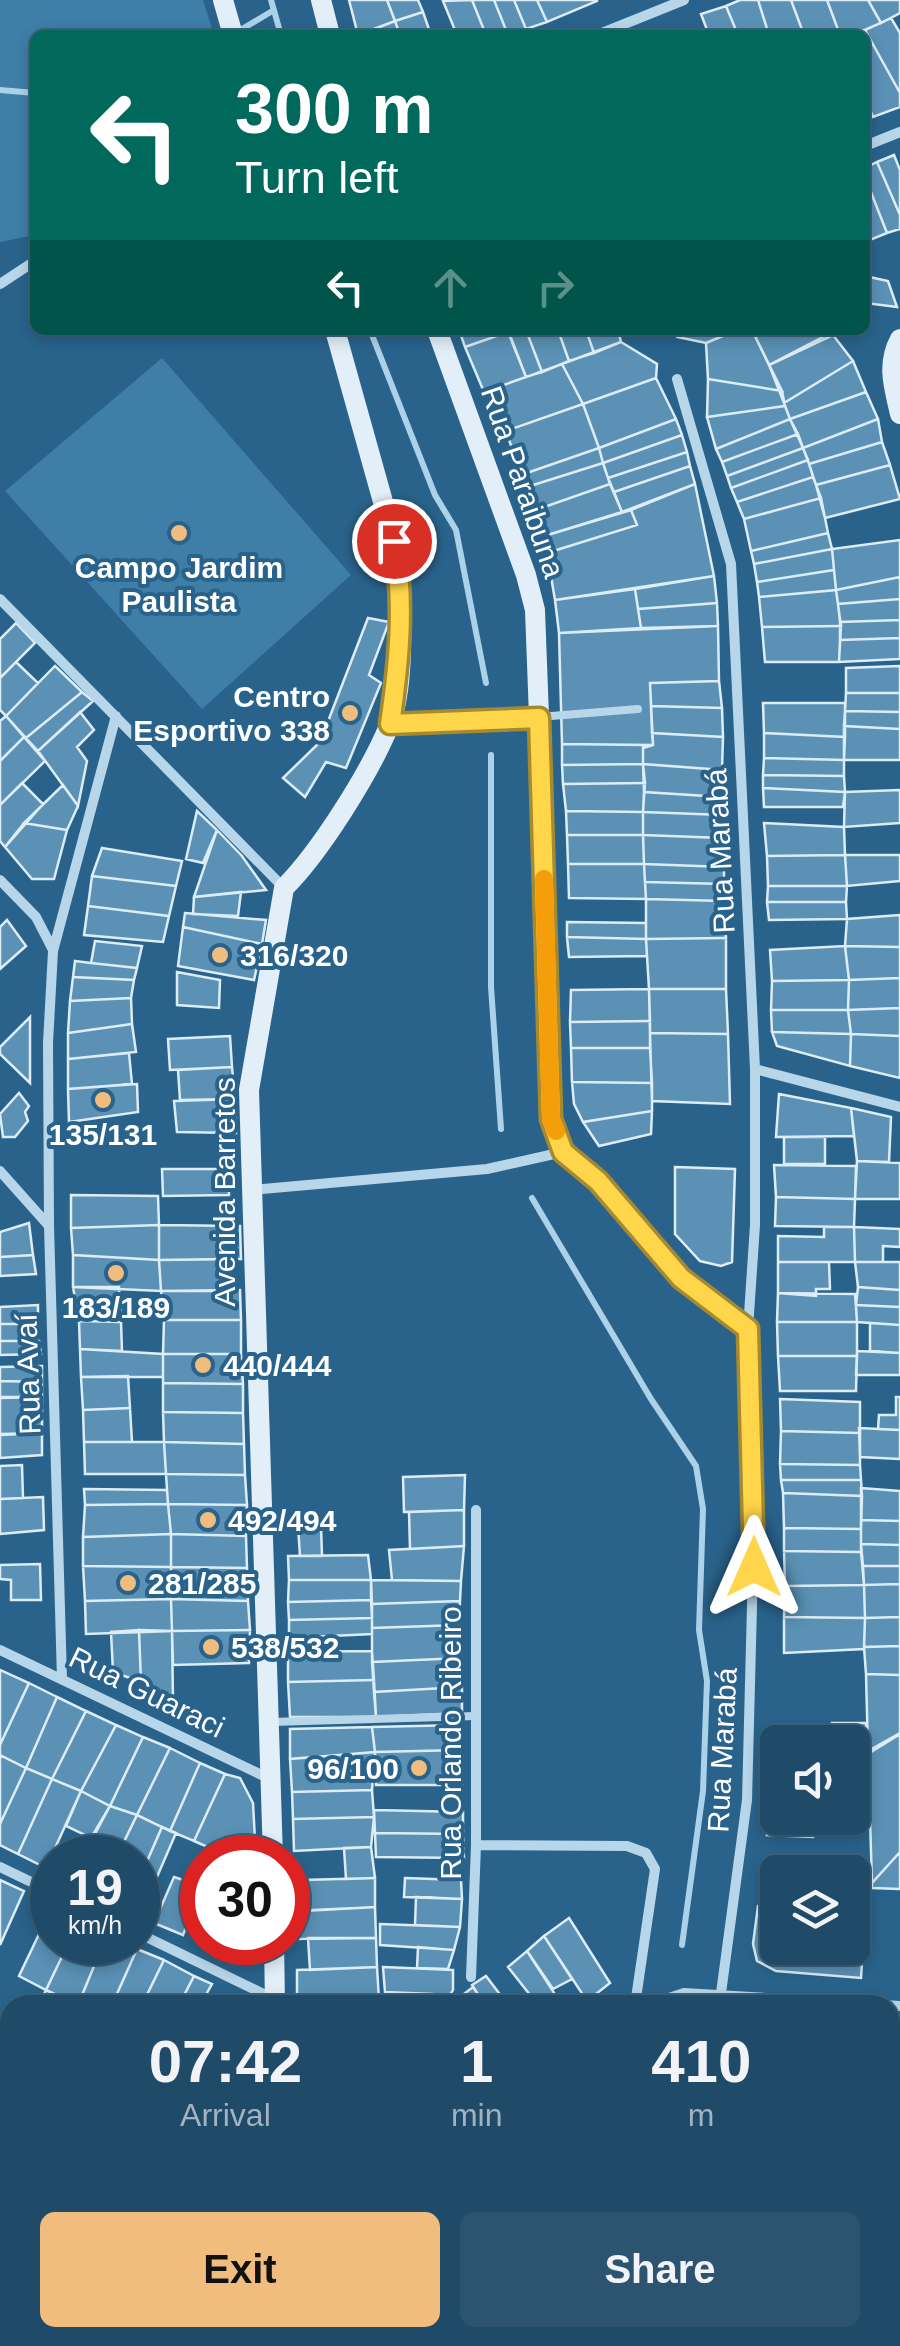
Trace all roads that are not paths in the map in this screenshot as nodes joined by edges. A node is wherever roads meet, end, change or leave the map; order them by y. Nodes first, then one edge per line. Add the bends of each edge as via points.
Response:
1 (684, 0) edge
2 (320, 1) edge
3 (224, 3) edge
4 (232, 30) edge
5 (329, 30) edge
6 (609, 30) edge
7 (900, 132) edge
8 (870, 144) edge
9 (30, 264) edge
10 (0, 284) edge
11 (338, 335) edge
12 (440, 335) edge
13 (900, 340) edge
14 (677, 379) dead end
15 (899, 409) edge
16 (0, 599) edge
17 (638, 709) dead end
18 (116, 716) junction
19 (539, 718) junction
20 (390, 724) junction
21 (0, 880) edge
22 (284, 888) junction
23 (53, 951) junction
24 (755, 1069) junction
25 (900, 1107) edge
26 (563, 1152) junction
27 (0, 1171) edge
28 (251, 1190) junction
29 (49, 1226) junction
30 (748, 1329) junction
31 (476, 1510) dead end
32 (0, 1650) edge
33 (62, 1679) junction
34 (476, 1716) junction
35 (269, 1722) junction
36 (271, 1780) junction
37 (272, 1835) edge
38 (476, 1844) junction
39 (0, 1867) edge
40 (30, 1881) edge
41 (160, 1944) edge
42 (274, 1965) edge
43 (471, 1976) dead end
44 (722, 1993) junction
45 (261, 1995) edge
46 (275, 1995) edge
47 (636, 1995) edge
48 (678, 1995) edge
49 (749, 1995) edge

1 - 6 street
2 - 5 street
3 - 4 street
7 - 8 street
9 - 10 street
11 - 20 street via 400,572
12 - 19 street, Rua Paraibuna via 526,575 535,610
13 - 15 street via 891,374
14 - 24 street, Rua Marabá via 731,564
16 - 18 street
17 - 19 lane
18 - 22 street
18 - 23 street, Rua Avaí
19 - 20 street
19 - 26 street via 551,1119
20 - 22 street via 308,865
21 - 23 street via 36,917
22 - 28 street, Avenida Barretos via 249,1090
23 - 29 street, Rua Avaí
24 - 25 street
24 - 30 street, Rua Marabá
26 - 28 street via 487,1169
26 - 30 street via 598,1181 681,1278
27 - 29 street
28 - 35 street, Avenida Barretos
29 - 33 street, Rua Avaí
30 - 44 street, Rua Marabá via 754,1567 747,1800
31 - 34 street, Rua Orlando Ribeiro
32 - 33 street, Rua Guaraci
33 - 36 street, Rua Guaraci
34 - 35 lane
34 - 38 street, Rua Orlando Ribeiro
35 - 36 street, Avenida Barretos
36 - 37 street, Avenida Barretos
38 - 43 street, Rua Orlando Ribeiro
38 - 47 street via 627,1846 646,1854 655,1869
39 - 40 street
41 - 45 street
42 - 46 street
44 - 48 street
44 - 49 street

